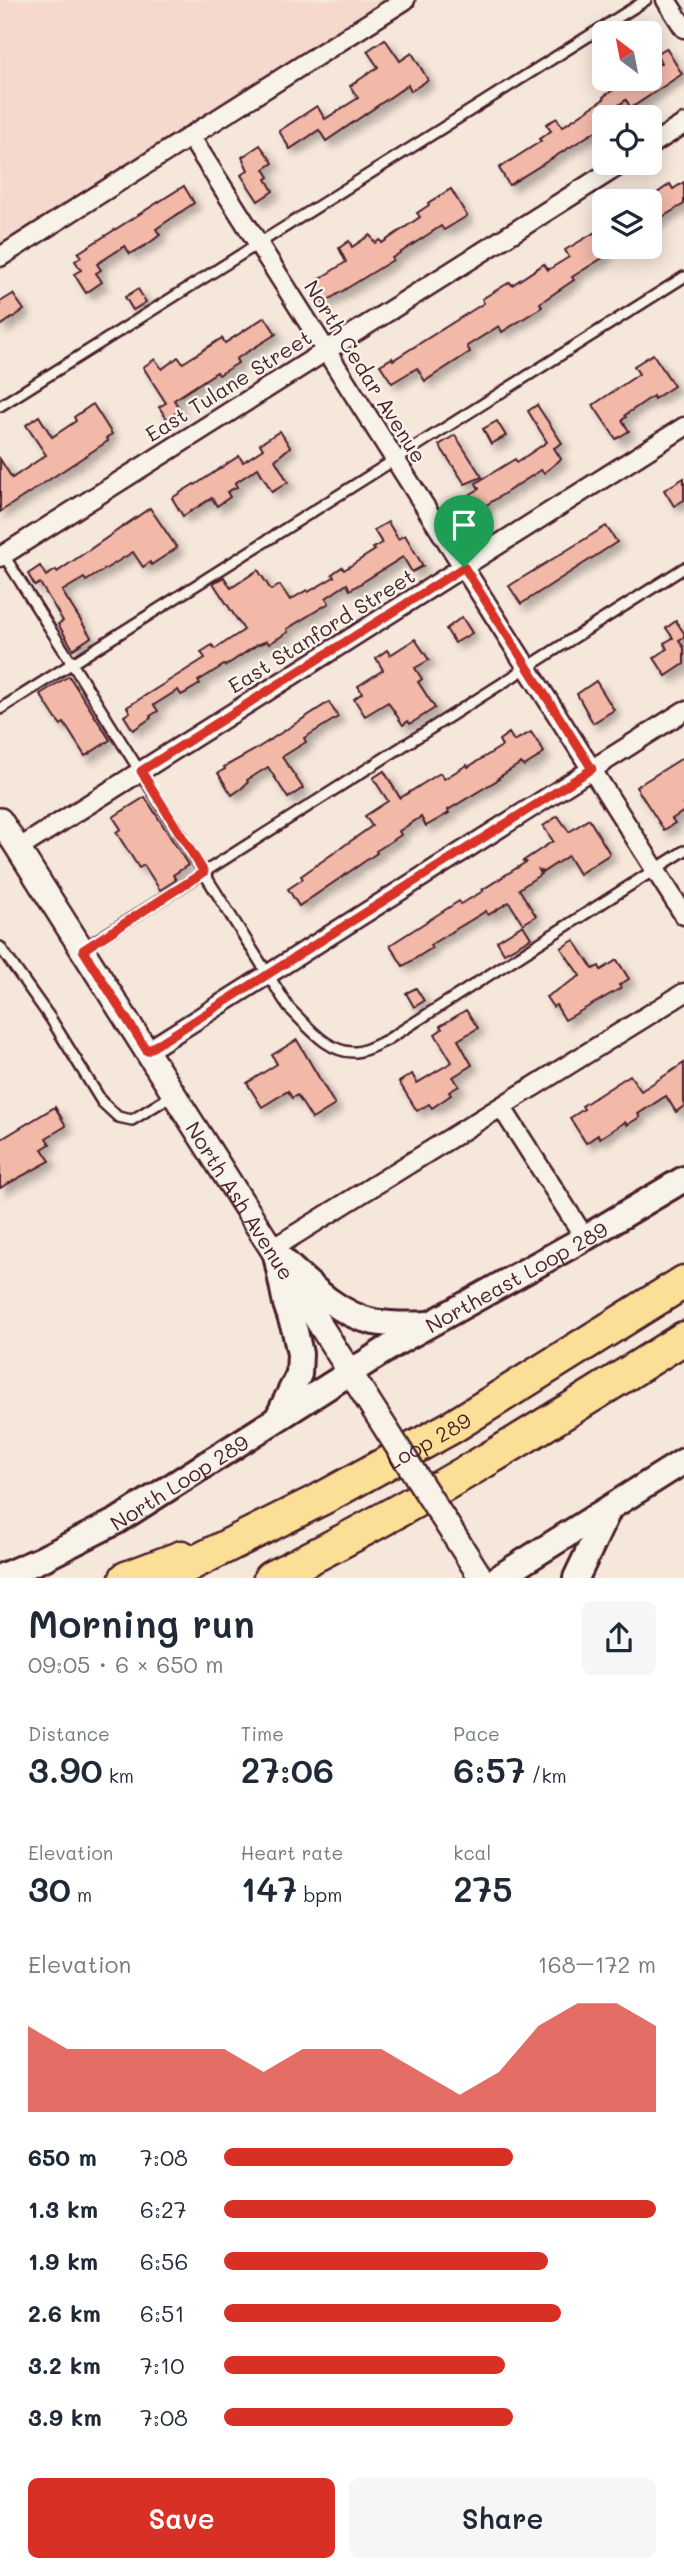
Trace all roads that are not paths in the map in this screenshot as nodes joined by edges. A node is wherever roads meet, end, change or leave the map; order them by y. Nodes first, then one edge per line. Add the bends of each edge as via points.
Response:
1 (405, 0) edge
2 (646, 0) edge
3 (666, 0) edge
4 (684, 28) edge
5 (684, 124) edge
6 (190, 136) junction
7 (662, 138) edge
8 (604, 175) edge
9 (258, 242) junction
10 (0, 257) edge
11 (684, 277) edge
12 (326, 350) junction
13 (0, 406) edge
14 (684, 428) edge
15 (395, 459) junction
16 (1, 554) edge
17 (464, 567) junction
18 (684, 568) edge
19 (72, 663) junction
20 (527, 667) junction
21 (0, 709) edge
22 (684, 711) edge
23 (592, 769) junction
24 (141, 771) junction
25 (0, 820) edge
26 (18, 849) junction
27 (684, 851) edge
28 (656, 870) junction
29 (204, 872) junction
30 (684, 915) edge
31 (0, 947) edge
32 (83, 950) junction
33 (269, 974) junction
34 (684, 993) edge
35 (147, 1051) junction
36 (175, 1094) junction
37 (502, 1108) junction
38 (684, 1179) edge
39 (585, 1238) junction
40 (274, 1252) junction
41 (684, 1282) edge
42 (430, 1324) junction
43 (684, 1338) edge
44 (350, 1372) junction
45 (277, 1418) junction
46 (684, 1461) edge
47 (325, 1496) junction
48 (610, 1508) junction
49 (486, 1576) edge
50 (0, 1577) edge
51 (274, 1577) edge
52 (126, 1578) edge
53 (163, 1578) edge
54 (576, 1578) edge

1 - 6 street
2 - 9 lane
3 - 4 street
5 - 7 street
6 - 9 street, North Cedar Avenue
6 - 10 street
8 - 12 street, East Tulane Street
9 - 12 street, North Cedar Avenue
9 - 13 lane
11 - 15 lane
12 - 15 street, North Cedar Avenue
12 - 16 street, East Tulane Street
14 - 17 street, East Stanford Street
15 - 17 street, North Cedar Avenue
15 - 19 lane
16 - 19 lane
17 - 20 street, North Cedar Avenue
17 - 24 street, East Stanford Street
18 - 20 lane
19 - 21 lane
19 - 24 lane
20 - 23 street, North Cedar Avenue
20 - 29 lane
22 - 23 street
23 - 28 street, North Cedar Avenue
23 - 33 street
24 - 26 street, East Stanford Street
24 - 29 lane
25 - 26 street, North Ash Avenue
26 - 32 street, North Ash Avenue
27 - 28 lane
28 - 30 street, North Cedar Avenue
28 - 33 lane via 387,1040 358,1052 328,1044 312,1030 289,1007
29 - 32 lane
29 - 33 lane
31 - 36 lane via 111,1112 132,1120
32 - 35 street, North Ash Avenue
33 - 35 street
34 - 37 street
35 - 36 street, North Ash Avenue
36 - 40 street, North Ash Avenue
37 - 39 street
37 - 40 street
38 - 39 main road, Northeast Loop 289
39 - 42 main road, Northeast Loop 289
40 - 42 main road via 334,1304 350,1312 394,1325
40 - 44 street, North Ash Avenue
40 - 45 main road via 300,1354 299,1374
41 - 47 highway, Loop 289 via 452,1427
42 - 44 main road, Northeast Loop 289
43 - 51 highway via 577,1406
44 - 45 main road, North Loop 289
44 - 49 street, North Ash Avenue, bridge
45 - 50 main road, North Loop 289 via 117,1521
46 - 48 main road
47 - 52 highway
47 - 53 highway, Loop 289
48 - 49 main road
48 - 54 main road

